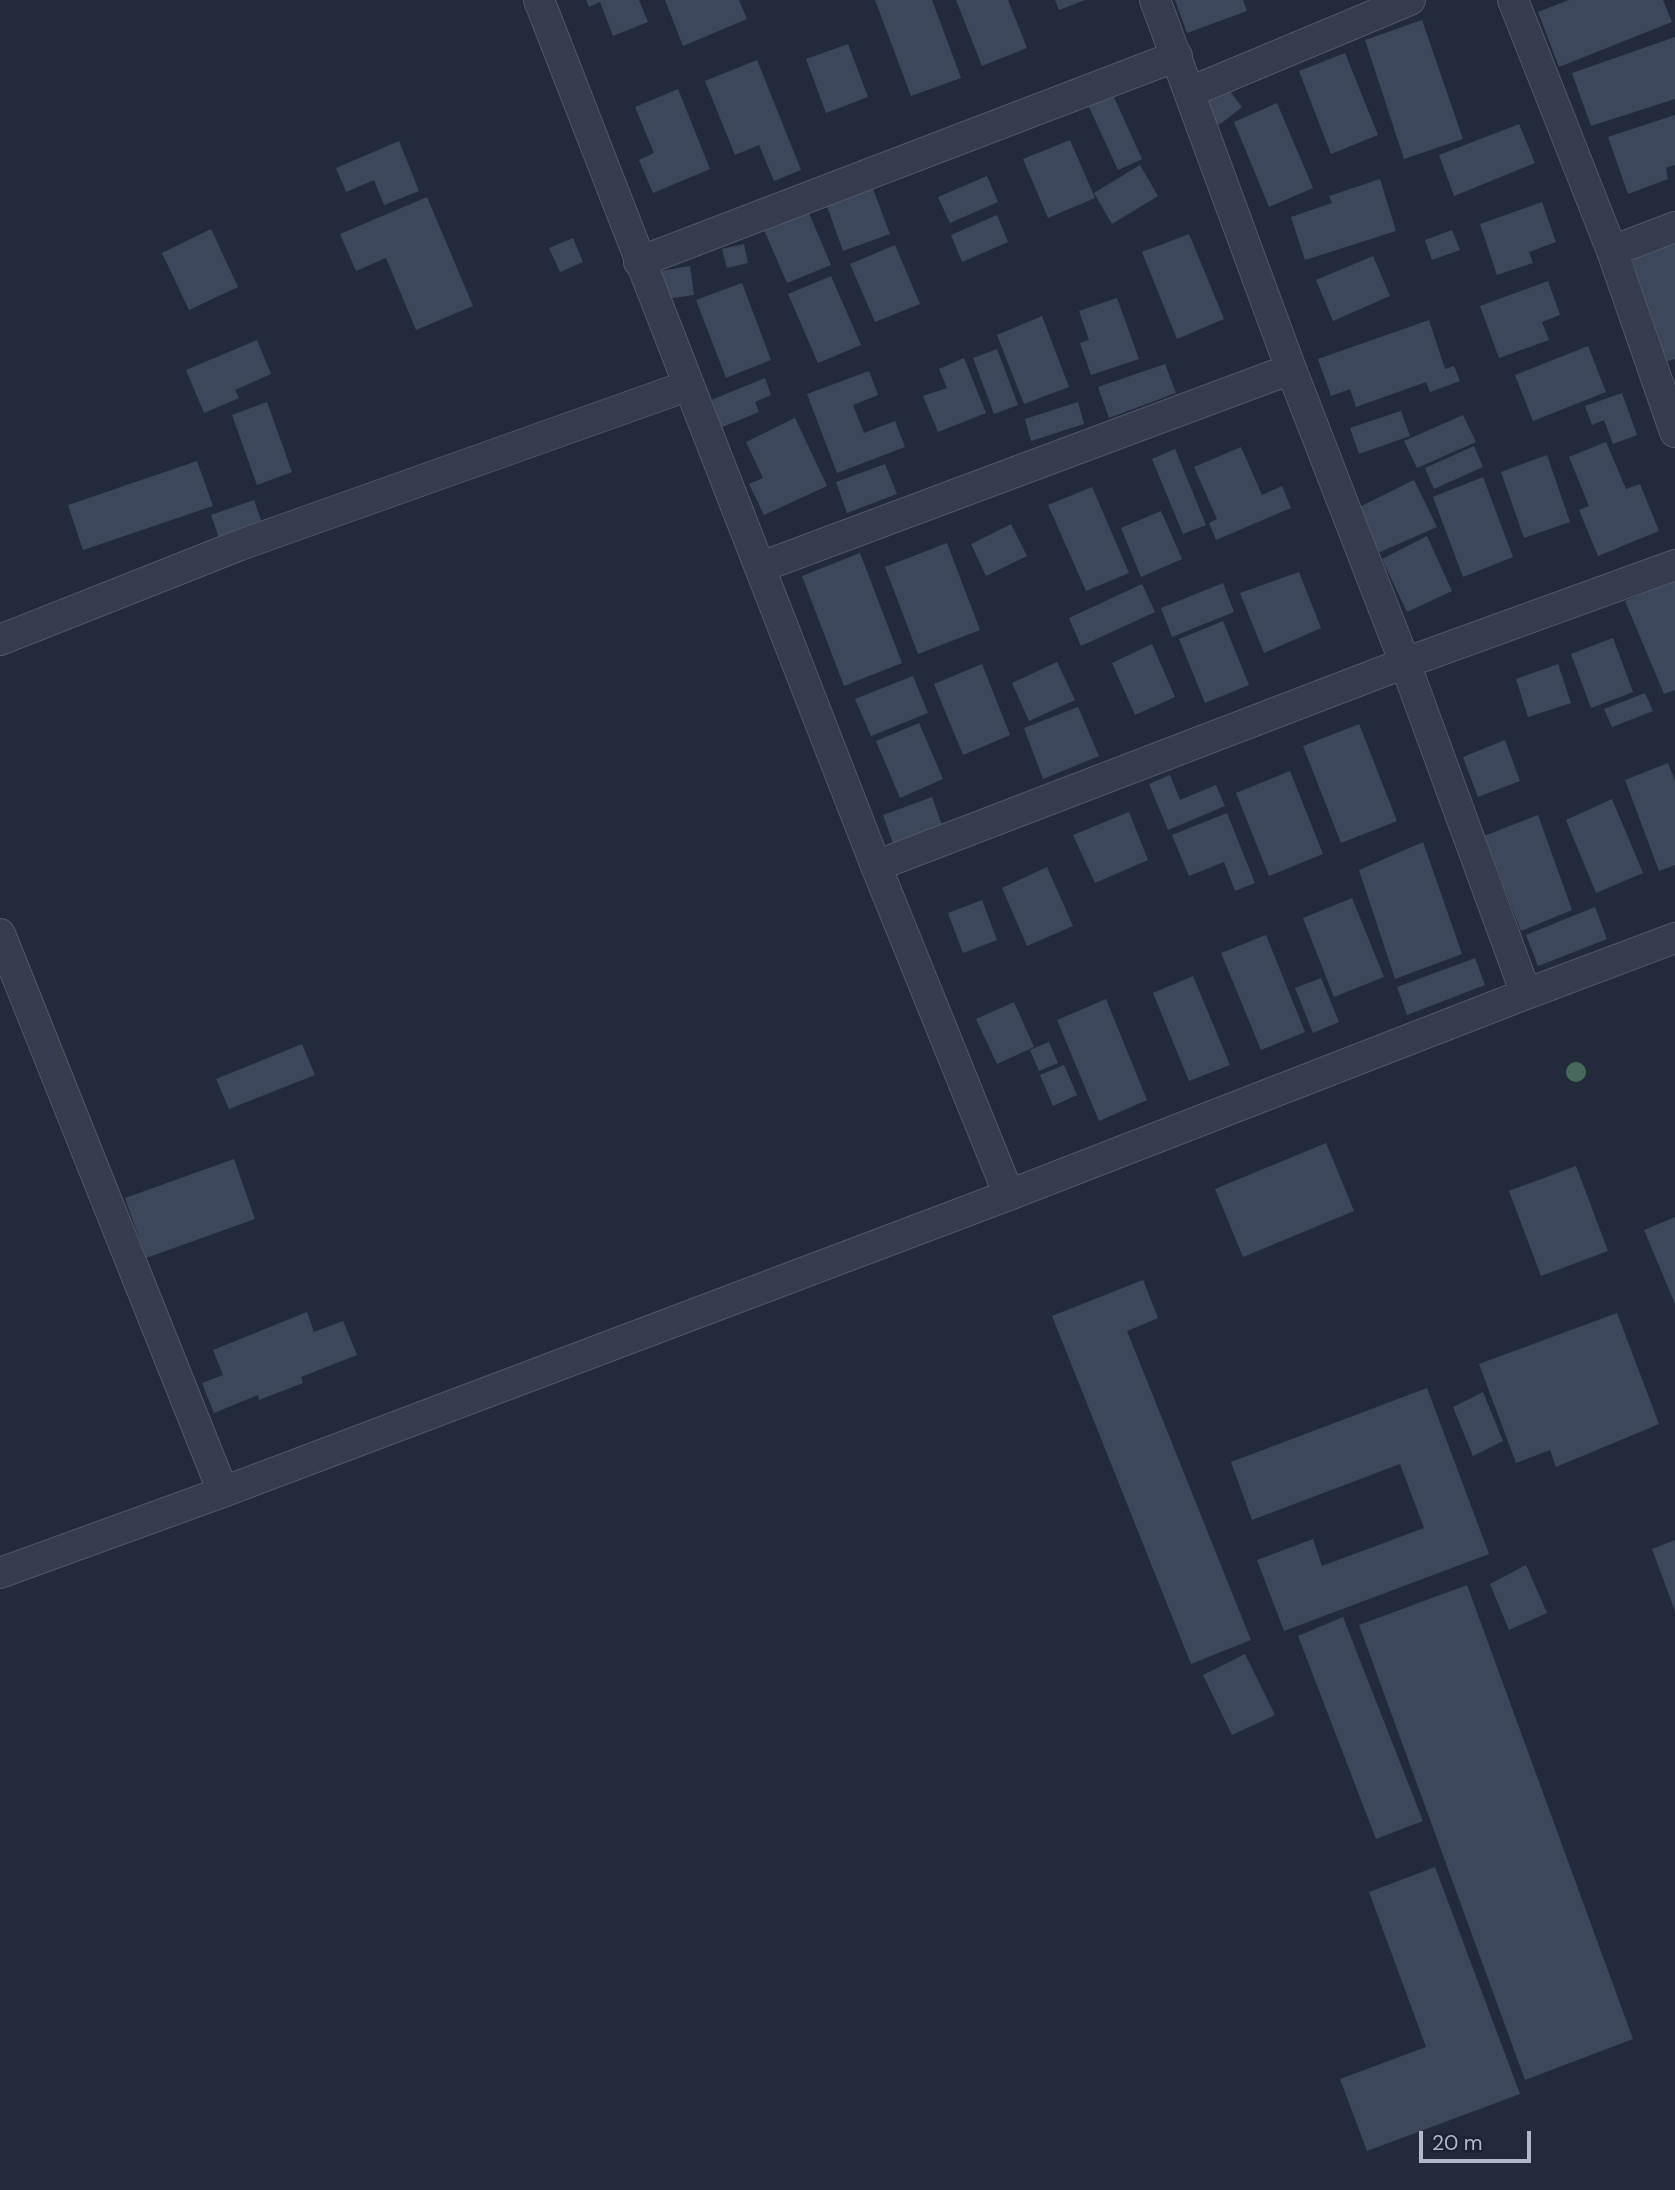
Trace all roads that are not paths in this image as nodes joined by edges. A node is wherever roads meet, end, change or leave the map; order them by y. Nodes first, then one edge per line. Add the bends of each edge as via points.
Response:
1 (539, 0) edge
2 (1155, 0) edge
3 (1410, 0) edge
4 (1513, 0) edge
5 (1177, 56) junction
6 (1190, 92) junction
7 (1675, 227) edge
8 (1612, 251) junction
9 (639, 262) junction
10 (1291, 369) junction
11 (687, 386) junction
12 (1675, 432) edge
13 (1675, 565) edge
14 (761, 567) junction
15 (0, 640) edge
16 (1405, 663) junction
17 (876, 866) junction
18 (0, 934) edge
19 (1675, 938) edge
20 (1526, 993) junction
21 (1009, 1195) junction
22 (223, 1492) junction
23 (0, 1573) edge

1 - 9 street
2 - 5 street
3 - 6 street
4 - 8 street
5 - 6 street
5 - 9 street
6 - 10 street
7 - 8 street
8 - 12 street
9 - 11 street
10 - 14 street
10 - 16 street
11 - 14 street
11 - 15 street via 240,545
13 - 16 street
14 - 17 street
16 - 17 street
16 - 20 street
17 - 21 street
18 - 22 street
19 - 20 street
20 - 21 street
21 - 22 street
22 - 23 street

